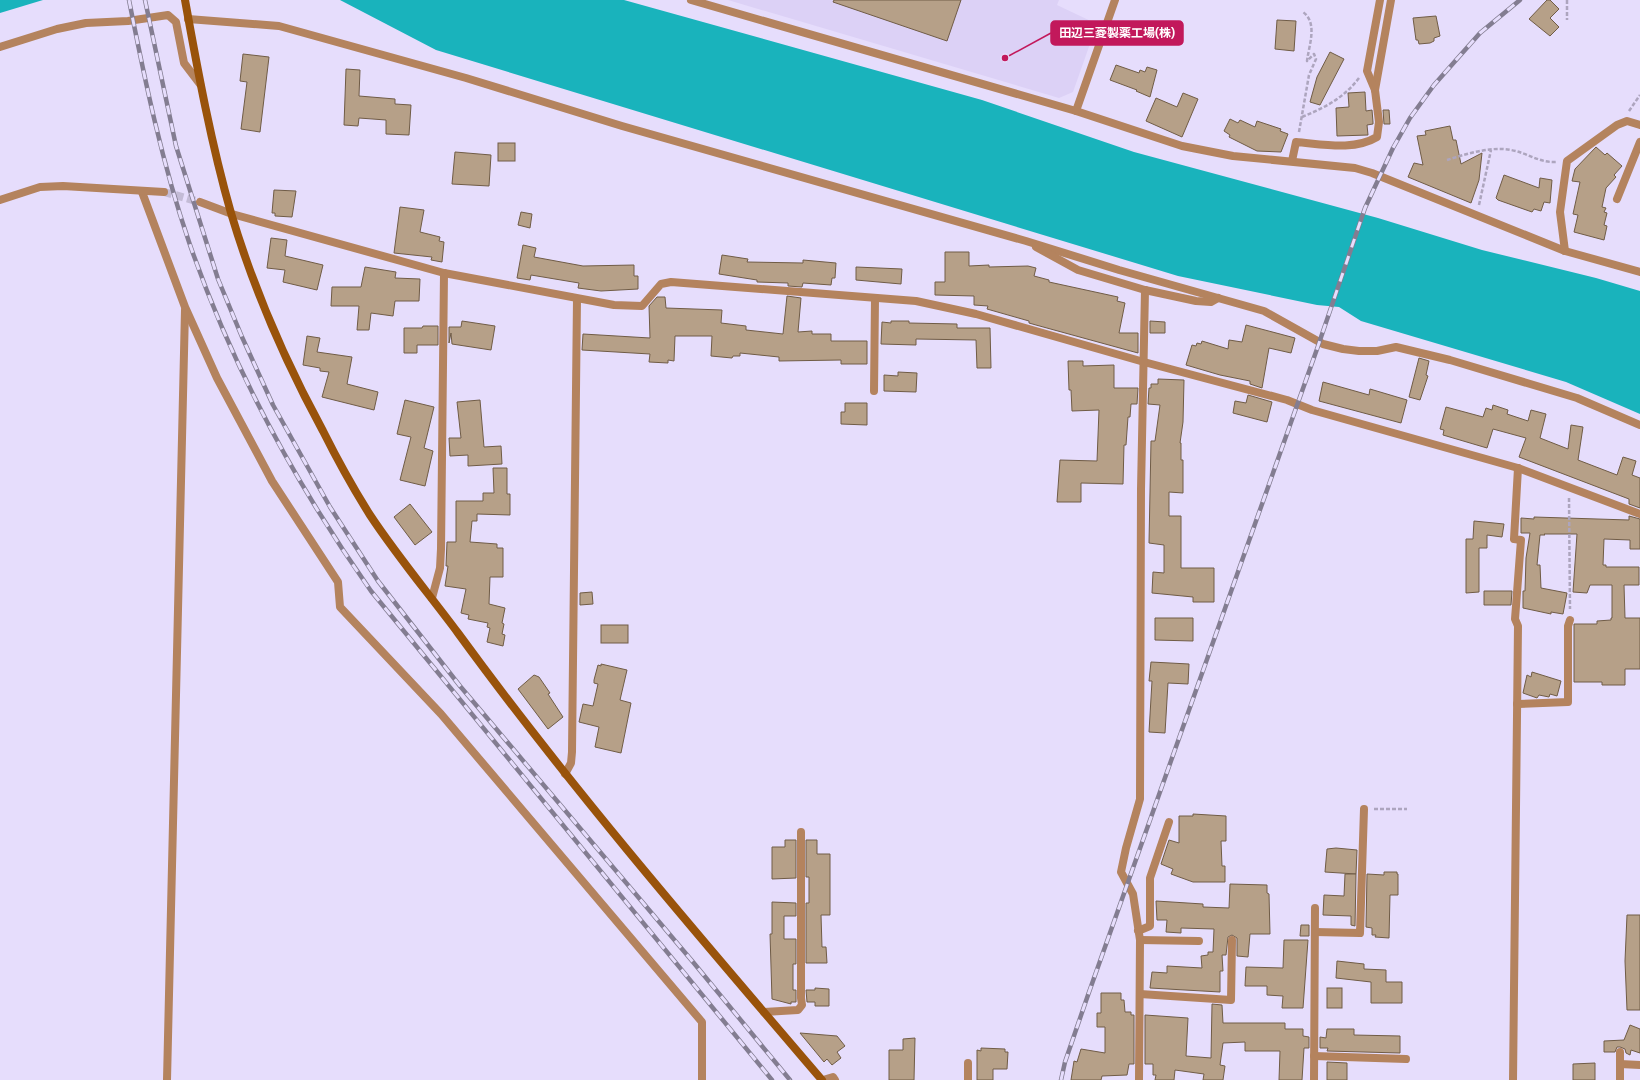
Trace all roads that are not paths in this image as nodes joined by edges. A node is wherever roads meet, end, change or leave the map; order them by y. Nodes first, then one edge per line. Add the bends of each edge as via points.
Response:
1 (691, 0) edge
2 (1115, 0) edge
3 (1380, 0) edge
4 (1391, 0) edge
5 (186, 3) edge
6 (188, 19) junction
7 (0, 47) edge
8 (200, 84) junction
9 (1375, 90) junction
10 (1076, 112) junction
11 (1640, 125) edge
12 (1640, 142) edge
13 (1292, 161) junction
14 (142, 192) junction
15 (164, 192) tunnel mouth
16 (1617, 199) dead end
17 (0, 200) edge
18 (200, 202) tunnel mouth
19 (232, 214) junction
20 (1026, 241) junction
21 (1565, 251) junction
22 (1640, 272) edge
23 (444, 273) junction
24 (1145, 290) junction
25 (1218, 298) junction
26 (578, 299) junction
27 (875, 299) junction
28 (185, 307) junction
29 (1144, 362) junction
30 (874, 391) dead end
31 (1640, 425) edge
32 (1518, 468) junction
33 (1640, 514) edge
34 (432, 598) junction
35 (1570, 620) road end
36 (1516, 704) junction
37 (565, 774) junction
38 (1364, 809) road end
39 (1169, 822) dead end
40 (801, 832) dead end
41 (1315, 908) dead end
42 (1138, 931) junction
43 (1315, 932) junction
44 (1140, 940) junction
45 (1232, 940) dead end
46 (1199, 941) dead end
47 (1140, 994) junction
48 (764, 1012) junction
49 (1620, 1052) dead end
50 (1314, 1056) junction
51 (1406, 1059) dead end
52 (968, 1063) dead end
53 (1620, 1064) junction
54 (1640, 1064) edge
55 (167, 1080) edge
56 (702, 1080) edge
57 (823, 1080) edge
58 (835, 1080) edge
59 (968, 1080) edge
60 (1139, 1080) edge
61 (1314, 1080) edge
62 (1513, 1080) edge
63 (1620, 1080) edge

1 - 10 street
2 - 10 street
3 - 9 street via 1367,72
4 - 9 street
5 - 6 street
6 - 8 street
6 - 20 street via 279,26
7 - 8 street via 57,29 86,23 168,15 176,22 184,63
8 - 19 street
9 - 13 street via 1379,122 1377,137 1368,143 1356,145 1296,142
10 - 13 street via 1182,146 1233,156
11 - 21 street via 1627,121 1617,125 1566,161 1560,212
12 - 16 street
13 - 21 street via 1355,168 1372,173
14 - 15 street
14 - 17 street via 100,187 40,187
14 - 28 street
18 - 19 street
19 - 23 street
19 - 34 street via 249,265 283,349 323,431 370,514
20 - 24 street via 1078,270
20 - 25 street
21 - 22 street
23 - 26 street
23 - 34 street via 441,548 440,568
24 - 25 street via 1196,301 1212,302
24 - 29 street
25 - 31 street via 1264,311 1323,344 1359,351 1396,347 1442,358 1578,398
26 - 27 street via 614,305 642,306 661,284 671,282
26 - 37 street via 572,752 571,763
27 - 29 street via 916,301 976,314
27 - 30 street
28 - 55 street
28 - 56 street via 217,378 272,481 338,582 340,607 441,714 702,1022
29 - 32 street via 1288,400 1312,410
29 - 42 street via 1140,799 1121,872 1133,894
32 - 33 street
32 - 36 street via 1514,539 1521,540 1516,619
34 - 37 street via 512,708
35 - 36 street via 1568,702
36 - 62 street
37 - 48 street
38 - 43 street via 1360,933
39 - 42 street via 1150,878 1150,926
40 - 48 street via 802,1005 798,1010 789,1012
41 - 43 street
42 - 44 street
43 - 50 street
44 - 46 street
44 - 47 street
45 - 47 street via 1231,1000
47 - 60 street
48 - 57 street
49 - 53 street
50 - 51 street
50 - 61 street
52 - 59 street
53 - 54 street
53 - 63 street
57 - 58 street via 833,1077

